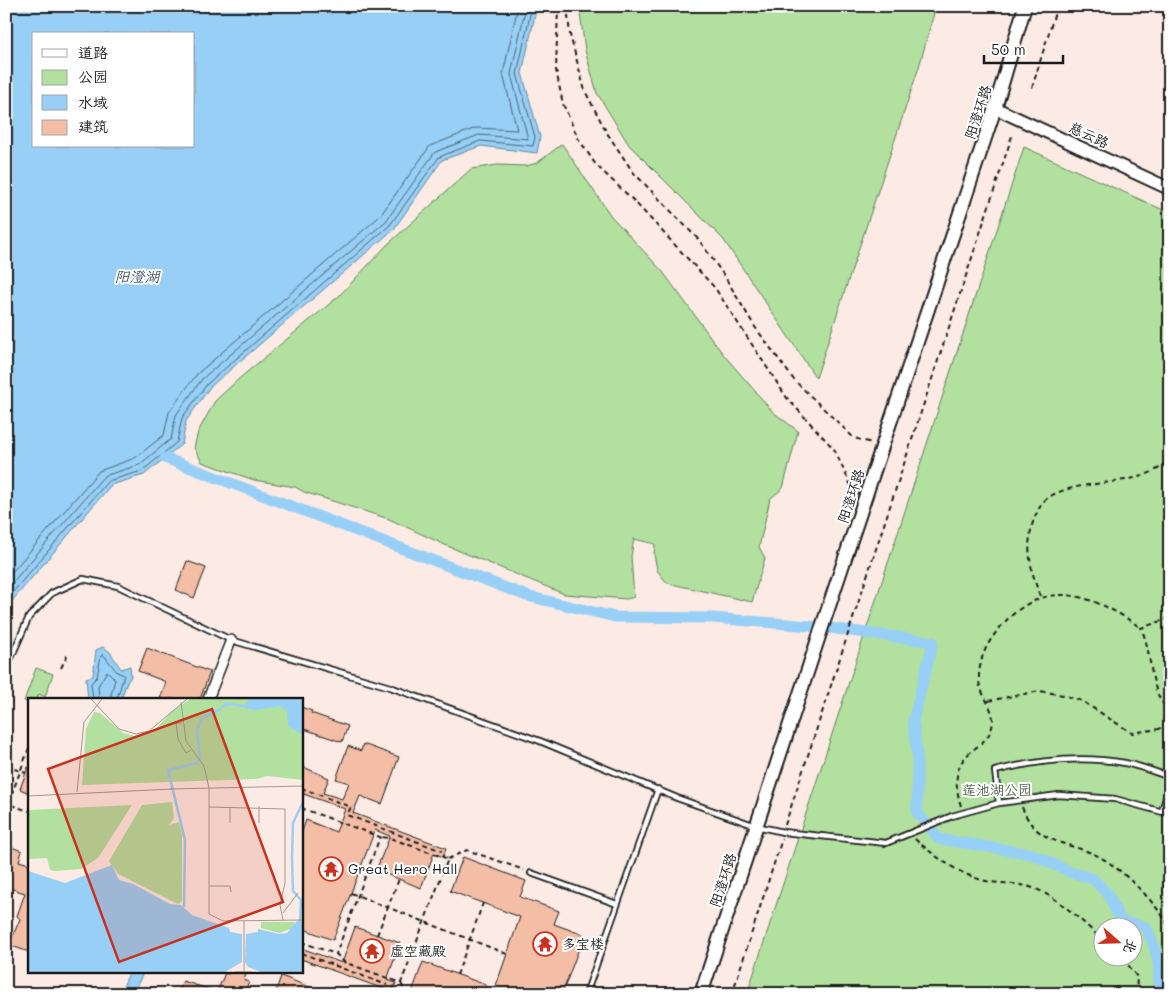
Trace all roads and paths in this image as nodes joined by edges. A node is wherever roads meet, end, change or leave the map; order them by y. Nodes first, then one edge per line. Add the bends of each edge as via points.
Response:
1 (558, 6) edge
2 (567, 6) edge
3 (1025, 6) edge
4 (1058, 6) edge
5 (1032, 88) dead end
6 (995, 108) junction
7 (1012, 136) dead end
8 (1170, 189) edge
9 (883, 447) junction
10 (1170, 457) edge
11 (855, 497) dead end
12 (1040, 596) junction
13 (1170, 618) edge
14 (1140, 628) junction
15 (231, 640) junction
16 (68, 652) dead end
17 (61, 668) dead end
18 (6, 669) edge
19 (208, 698) edge
20 (988, 702) junction
21 (1170, 712) edge
22 (1170, 722) edge
23 (28, 750) edge
24 (6, 766) edge
25 (20, 770) junction
26 (26, 773) dead end
27 (1170, 777) edge
28 (1170, 785) edge
29 (302, 788) edge
30 (307, 790) junction
31 (658, 790) junction
32 (302, 796) edge
33 (1020, 800) junction
34 (999, 803) junction
35 (302, 808) edge
36 (1162, 811) junction
37 (28, 812) edge
38 (963, 813) junction
39 (1170, 814) edge
40 (756, 826) junction
41 (783, 832) junction
42 (911, 833) junction
43 (380, 837) junction
44 (442, 851) dead end
45 (448, 859) junction
46 (531, 872) joint
47 (399, 879) dead end
48 (350, 893) dead end
49 (358, 896) junction
50 (483, 903) dead end
51 (617, 904) junction
52 (388, 908) junction
53 (424, 921) junction
54 (1169, 923) edge
55 (1170, 929) edge
56 (1094, 933) edge
57 (378, 935) dead end
58 (470, 940) junction
59 (302, 942) edge
60 (302, 953) edge
61 (336, 954) junction
62 (507, 954) dead end
63 (1131, 968) edge
64 (457, 975) dead end
65 (401, 983) junction
66 (387, 985) dead end
67 (406, 994) edge
68 (586, 994) edge
69 (701, 994) edge
70 (732, 994) edge
71 (1136, 994) edge

1 - 11 path via 556,70 563,104 578,138 596,165 715,288 787,398 834,449
2 - 9 path via 570,35 584,91 633,172 698,240 794,380 854,438
3 - 6 main road, 阳澄环路
4 - 5 path
6 - 8 street, 慈云路
6 - 9 main road, 阳澄环路
7 - 41 path
9 - 40 main road, 阳澄环路
10 - 12 path via 1157,470 1064,491 1047,498 1036,512 1029,537 1029,562
12 - 14 path via 1069,595 1091,599 1113,608
12 - 20 path via 1013,613 993,635 981,662 980,685
13 - 14 path
14 - 21 path via 1148,644 1154,685
15 - 18 lane via 118,586 83,579 52,593 30,617
15 - 19 street
15 - 31 lane via 390,687 540,741
16 - 17 path
20 - 22 path via 1040,691 1082,701 1132,733 1159,729
20 - 38 path via 993,721 987,737 958,766 955,787
23 - 25 path
24 - 25 path
25 - 26 path
25 - 37 path via 8,804
27 - 34 lane via 1126,764 1085,758 1032,762 995,771
28 - 36 lane
29 - 30 path
30 - 32 path
30 - 44 path via 351,807 348,815
31 - 40 lane
31 - 51 lane
33 - 34 lane
33 - 36 lane via 1059,795 1115,799
33 - 54 path via 1026,818 1035,829 1050,840 1100,857 1138,887
34 - 38 lane
35 - 43 path
36 - 39 lane
38 - 42 lane
40 - 41 lane
40 - 69 main road, 阳澄环路
41 - 42 lane via 886,843
41 - 70 path
42 - 56 path via 928,851 973,877 1011,883 1045,894
43 - 45 path
43 - 49 path
45 - 46 path via 467,850
45 - 53 path
46 - 51 lane
47 - 52 path
48 - 49 path
49 - 52 path
49 - 61 path
50 - 58 path
51 - 68 lane
52 - 53 path
52 - 57 path
53 - 58 path
53 - 65 path
54 - 55 path
58 - 62 path
58 - 64 path
59 - 61 path
60 - 66 path
61 - 65 path via 344,962
63 - 71 path via 1138,977
65 - 67 path

